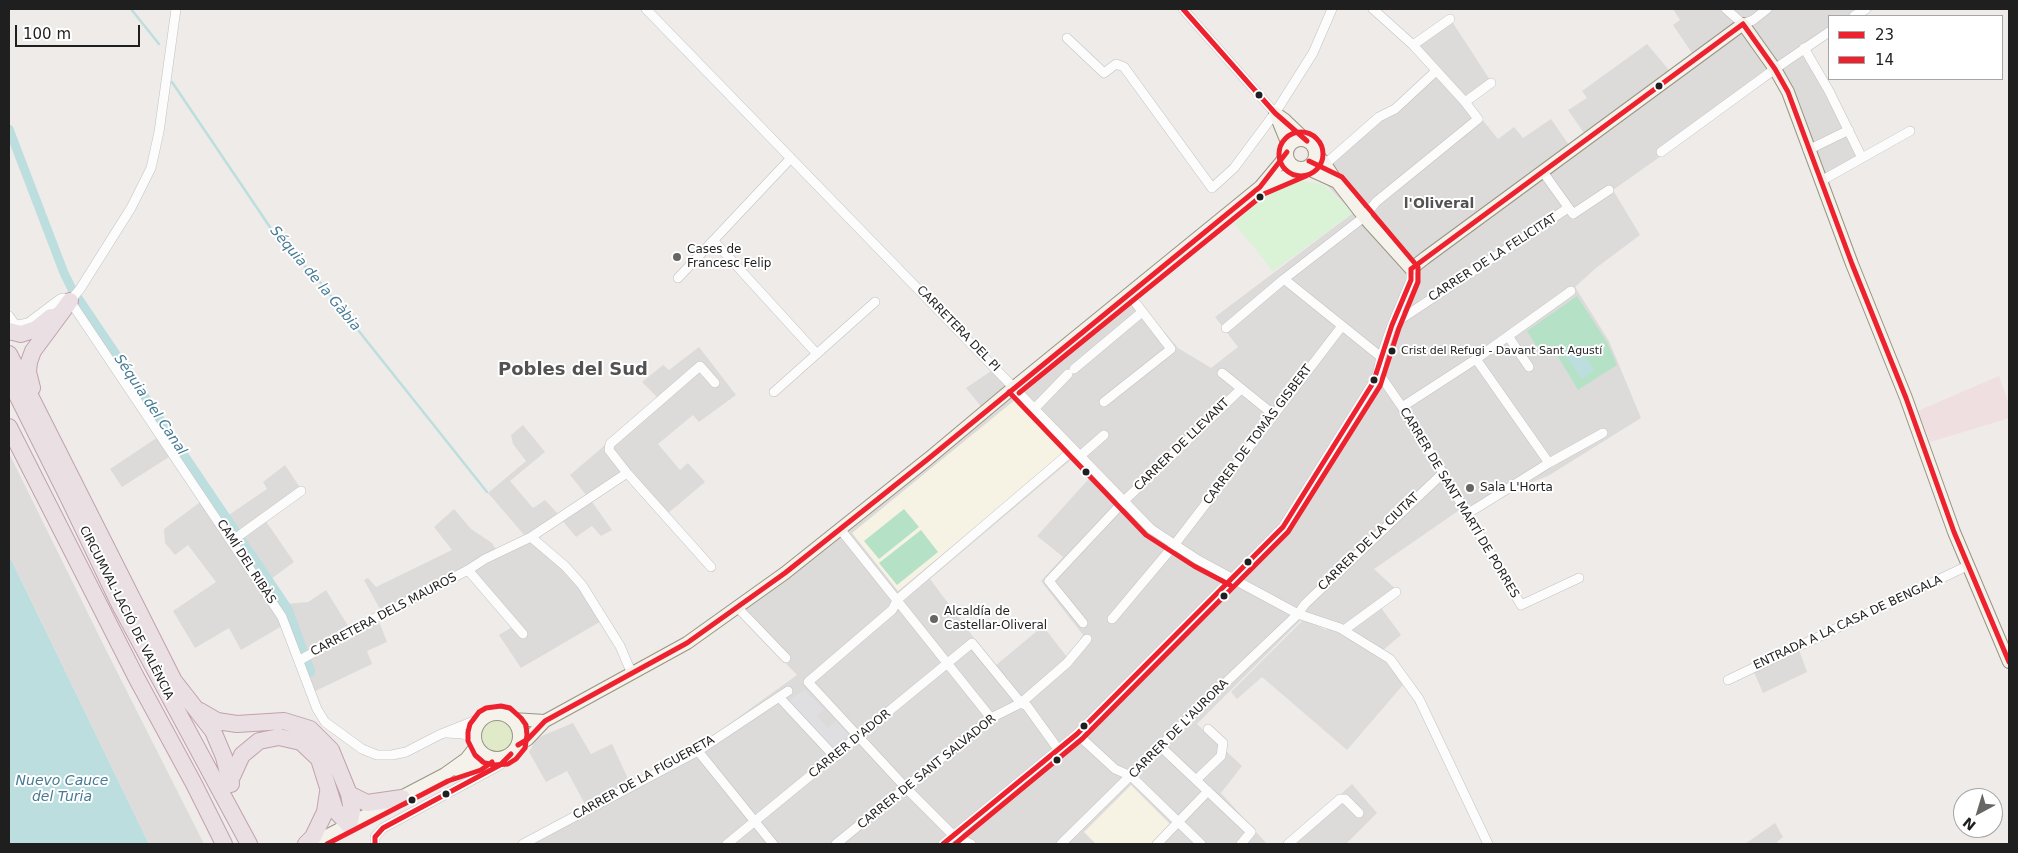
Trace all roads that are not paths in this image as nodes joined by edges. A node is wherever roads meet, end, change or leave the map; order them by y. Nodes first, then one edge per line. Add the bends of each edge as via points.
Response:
1 (176, 9) edge
2 (646, 9) edge
3 (1183, 9) edge
4 (1332, 9) edge
5 (1374, 9) edge
6 (1726, 9) edge
7 (1767, 9) edge
8 (1450, 19) dead end
9 (1743, 24) junction
10 (1828, 33) edge
11 (1067, 38) dead end
12 (1413, 45) junction
13 (1804, 48) junction
14 (1775, 70) junction
15 (1436, 71) junction
16 (1491, 83) dead end
17 (1465, 102) junction
18 (1275, 113) junction
19 (1849, 130) junction
20 (1910, 131) dead end
21 (1307, 141) junction
22 (1288, 150) junction
23 (1808, 150) junction
24 (1661, 152) dead end
25 (792, 158) junction
26 (1862, 158) junction
27 (1316, 167) junction
28 (1543, 172) junction
29 (1821, 181) junction
30 (1260, 187) junction
31 (1609, 190) dead end
32 (1571, 212) junction
33 (1364, 216) junction
34 (714, 241) junction
35 (1411, 269) junction
36 (678, 278) dead end
37 (1284, 280) junction
38 (1571, 291) dead end
39 (1128, 293) junction
40 (75, 295) junction
41 (875, 302) dead end
42 (1142, 312) junction
43 (9, 316) edge
44 (1392, 325) junction
45 (1342, 326) junction
46 (1226, 328) dead end
47 (9, 331) edge
48 (1508, 336) junction
49 (9, 354) edge
50 (817, 354) junction
51 (1381, 358) junction
52 (1476, 359) junction
53 (1529, 367) dead end
54 (1378, 372) junction
55 (1222, 373) dead end
56 (9, 379) edge
57 (716, 384) dead end
58 (9, 386) edge
59 (1014, 387) junction
60 (1240, 389) junction
61 (774, 392) dead end
62 (1104, 402) dead end
63 (1402, 407) junction
64 (1035, 408) junction
65 (1274, 415) junction
66 (9, 427) edge
67 (1603, 433) dead end
68 (1104, 435) dead end
69 (1077, 453) junction
70 (1549, 463) junction
71 (68, 470) junction
72 (627, 473) junction
73 (1442, 473) junction
74 (301, 491) dead end
75 (1124, 500) junction
76 (1468, 514) junction
77 (840, 529) junction
78 (531, 537) junction
79 (233, 540) junction
80 (1175, 544) junction
81 (77, 560) junction
82 (1967, 566) junction
83 (711, 567) dead end
84 (468, 570) junction
85 (1234, 578) junction
86 (1579, 578) dead end
87 (1396, 592) dead end
88 (898, 599) junction
89 (738, 608) junction
90 (1298, 614) junction
91 (1112, 619) dead end
92 (1083, 623) dead end
93 (1344, 630) junction
94 (523, 634) dead end
95 (1086, 638) dead end
96 (786, 658) dead end
97 (300, 660) junction
98 (2009, 662) edge
99 (949, 663) junction
100 (632, 674) junction
101 (1728, 680) dead end
102 (788, 692) dead end
103 (779, 697) junction
104 (1020, 703) junction
105 (191, 705) junction
106 (484, 718) junction
107 (991, 718) junction
108 (512, 719) junction
109 (545, 722) junction
110 (1208, 729) dead end
111 (445, 733) junction
112 (1077, 734) junction
113 (859, 736) junction
114 (476, 742) junction
115 (1160, 746) junction
116 (514, 749) junction
117 (1058, 749) junction
118 (698, 751) junction
119 (488, 756) junction
120 (834, 757) junction
121 (451, 772) junction
122 (1131, 776) junction
123 (230, 780) junction
124 (1196, 780) junction
125 (464, 785) junction
126 (328, 787) junction
127 (906, 788) junction
128 (1208, 791) junction
129 (349, 794) junction
130 (402, 798) junction
131 (1359, 813) dead end
132 (755, 821) junction
133 (1178, 822) junction
134 (350, 825) junction
135 (953, 835) junction
136 (248, 843) edge
137 (224, 844) edge
138 (306, 844) edge
139 (311, 844) edge
140 (375, 844) edge
141 (522, 844) edge
142 (727, 844) edge
143 (774, 844) edge
144 (836, 844) edge
145 (943, 844) edge
146 (971, 844) edge
147 (1061, 844) edge
148 (1157, 844) edge
149 (1201, 844) edge
150 (1240, 844) edge
151 (1288, 844) edge
152 (1488, 844) edge

1 - 40 street via 151,168 131,208
2 - 25 street, CARRETERA DEL PI
3 - 18 street
4 - 18 street via 1314,53
5 - 12 street
6 - 9 street
7 - 9 street
8 - 12 street
9 - 14 street
9 - 28 street
10 - 13 street
11 - 18 street via 1104,73 1116,64 1124,67 1212,188 1234,168
12 - 15 street
13 - 14 street
13 - 19 street
14 - 23 street via 1788,92
14 - 24 street
15 - 17 street
15 - 27 street via 1395,109 1379,117
16 - 17 street
17 - 33 street via 1478,119 1376,202
18 - 21 street
18 - 22 street
19 - 23 street
19 - 26 street
20 - 26 street
21 - 22 street via 1297,140
21 - 27 street via 1316,154 1312,164
22 - 27 street via 1289,162 1298,168
22 - 30 street
23 - 29 street
25 - 34 street
25 - 59 street, CARRETERA DEL PI
26 - 29 street
27 - 30 street
27 - 33 street via 1337,182
28 - 32 street
28 - 35 street
29 - 82 street via 1906,398
30 - 39 street
31 - 32 street, CARRER DE LA FELICITAT
32 - 44 street, CARRER DE LA FELICITAT
33 - 35 street
33 - 37 street
34 - 36 street
34 - 50 street
35 - 44 street via 1411,280
37 - 45 street
37 - 46 street
38 - 48 street
39 - 42 street
39 - 59 street
40 - 43 street via 60,298 28,323 18,325
40 - 47 highway via 36,330 21,334
40 - 71 highway via 33,351 28,372 30,384
40 - 79 street, CAMÍ DEL RIBÀS
41 - 50 street
42 - 62 street via 1171,349
42 - 64 street via 1071,372
44 - 51 street
45 - 51 street
45 - 65 street, CARRER DE TOMÀS GISBERT
48 - 52 street
48 - 53 street
49 - 71 highway
50 - 61 street
51 - 54 street
52 - 63 street
52 - 70 street
54 - 63 street, CARRER DE SANT MARTÍ DE PORRES
54 - 85 street via 1283,527
55 - 60 street
56 - 136 highway, CIRCUMVAL·LACIÓ DE VALÈNCIA via 120,606
57 - 72 street via 700,366 610,444 609,450
58 - 81 highway
59 - 64 street, CARRETERA DEL PI
59 - 77 street
60 - 65 street
60 - 75 street, CARRER DE LLEVANT
63 - 73 street, CARRER DE SANT MARTÍ DE PORRES
64 - 69 street, CARRETERA DEL PI
65 - 80 street, CARRER DE TOMÀS GISBERT
66 - 81 highway, CIRCUMVAL·LACIÓ DE VALÈNCIA
67 - 70 street
68 - 69 street
69 - 75 street, CARRETERA DEL PI
69 - 88 street
70 - 76 street
71 - 105 highway via 174,681
72 - 78 street, CARRETERA DELS MAUROS
72 - 83 street
73 - 76 street, CARRER DE SANT MARTÍ DE PORRES
73 - 90 street, CARRER DE LA CIUTAT
74 - 79 street
75 - 80 street, CARRETERA DEL PI via 1151,529
75 - 92 street, CARRER DE LLEVANT via 1049,581
76 - 86 street, CARRER DE SANT MARTÍ DE PORRES via 1521,606
77 - 88 street
77 - 89 street
78 - 84 street, CARRETERA DELS MAUROS
78 - 100 street via 582,584 620,646
79 - 97 street, CAMÍ DEL RIBÀS via 282,617
80 - 85 street, CARRETERA DEL PI
80 - 91 street, CARRER DE TOMÀS GISBERT
81 - 137 highway, CIRCUMVAL·LACIÓ DE VALÈNCIA
82 - 98 street
82 - 101 street, ENTRADA A LA CASA DE BENGALA
84 - 94 street, CARRETERA DELS MAUROS
84 - 97 street, CARRETERA DELS MAUROS
85 - 90 street, CARRETERA DEL PI
85 - 112 street
87 - 93 street
88 - 99 street
88 - 113 street via 892,610 808,682
89 - 96 street
89 - 100 street via 688,643
90 - 93 street, CARRETERA DEL PI
90 - 115 street, CARRER DE L'AURORA
93 - 152 street, CARRETERA DEL PI via 1390,660 1410,685
95 - 104 street, CARRER DE SANT SALVADOR via 1067,662
97 - 111 street, CAMÍ DEL RIBÀS via 320,716 362,750 392,755 406,752
99 - 104 street, CARRER D'ADOR via 972,644
99 - 107 street
99 - 113 street, CARRER D'ADOR
100 - 109 street
102 - 103 street, CARRER DE LA FIGUERETA
103 - 118 street, CARRER DE LA FIGUERETA
103 - 120 street
104 - 107 street, CARRER DE SANT SALVADOR
104 - 117 street via 1027,706
105 - 123 highway via 213,731
105 - 129 highway via 217,721 237,724 284,721 310,729 332,750
106 - 108 street via 502,713
106 - 111 street, CAMÍ DEL RIBÀS
106 - 114 street via 477,727
107 - 127 street, CARRER DE SANT SALVADOR
108 - 109 street
108 - 116 street via 519,728 520,739
109 - 116 street
110 - 124 street via 1224,743 1220,756
111 - 114 street via 463,734
112 - 117 street
112 - 122 street via 1115,769
113 - 120 street, CARRER D'ADOR
113 - 127 street
114 - 119 street
114 - 121 street via 466,759
115 - 122 street, CARRER DE L'AURORA
115 - 124 street
116 - 119 street via 500,758
116 - 125 street via 500,765
117 - 135 street
118 - 132 street
118 - 141 street, CARRER DE LA FIGUERETA
119 - 121 street
119 - 125 street
120 - 132 street, CARRER D'ADOR
121 - 125 street via 466,772 468,777
121 - 130 street
122 - 133 street
122 - 147 street, CARRER DE L'AURORA
123 - 126 highway via 242,755 259,741 279,737 301,742 319,759
123 - 136 highway
124 - 128 street
125 - 140 street via 383,828 375,837
126 - 134 highway via 335,810
126 - 138 highway via 326,812
127 - 135 street
127 - 144 street, CARRER DE SANT SALVADOR
128 - 133 street
128 - 150 street via 1251,832
129 - 130 highway via 367,803
129 - 134 highway
130 - 134 street
131 - 151 street via 1340,798
132 - 142 street, CARRER D'ADOR
132 - 143 street
133 - 148 street
133 - 149 street
134 - 139 street
135 - 145 street
135 - 146 street

